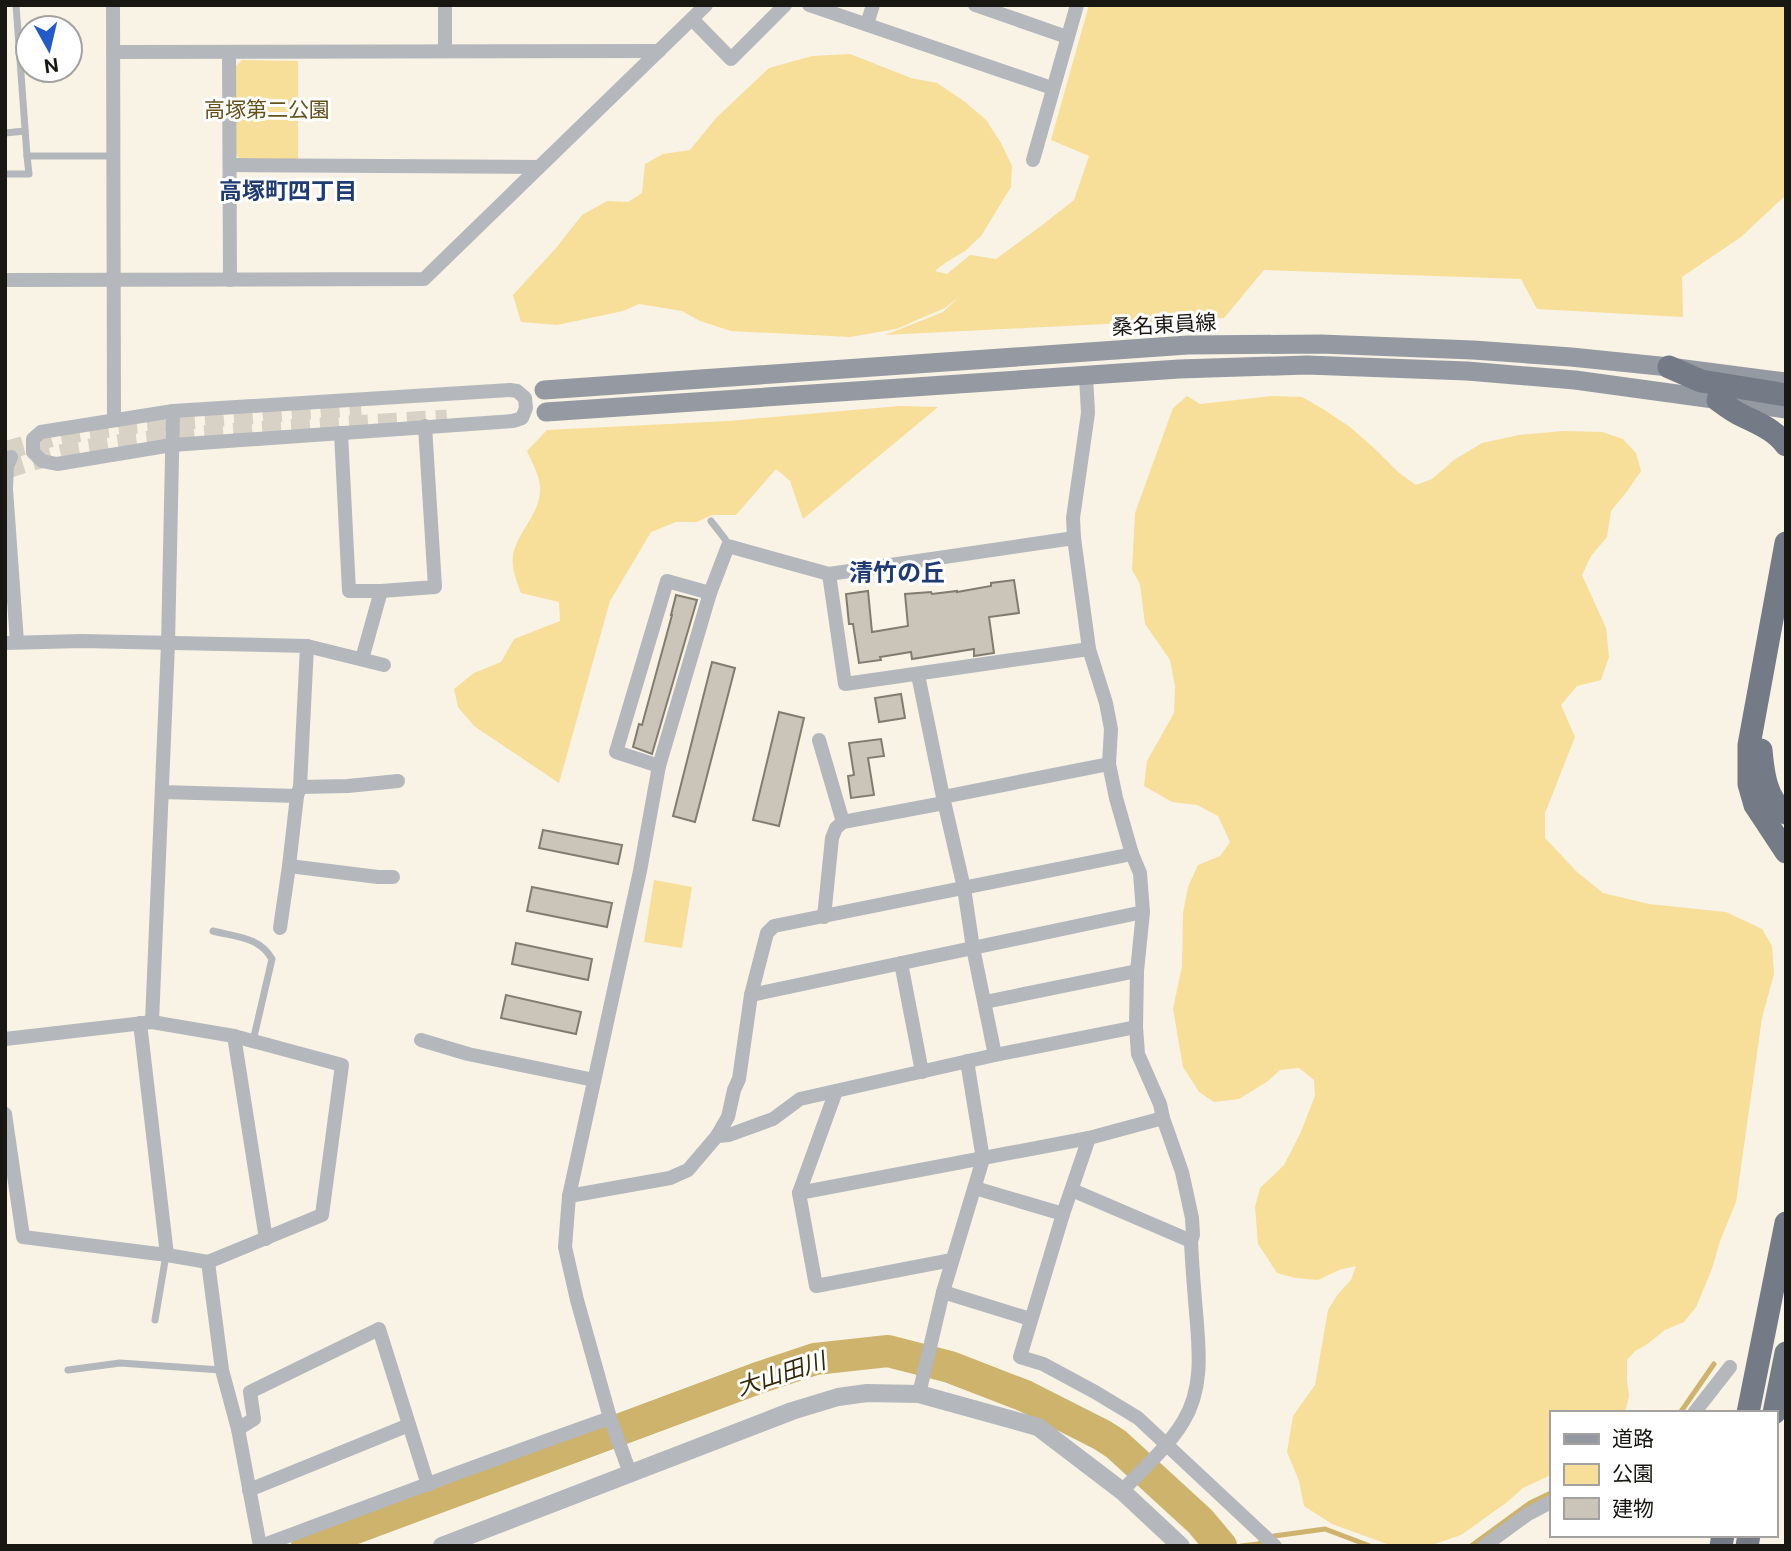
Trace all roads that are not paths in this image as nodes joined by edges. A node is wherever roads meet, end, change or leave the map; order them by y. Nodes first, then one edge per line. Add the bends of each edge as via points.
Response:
1 (16, 5) edge
2 (113, 5) edge
3 (445, 5) edge
4 (706, 5) edge
5 (785, 5) edge
6 (810, 5) edge
7 (873, 5) edge
8 (975, 5) edge
9 (1077, 5) edge
10 (692, 19) junction
11 (867, 24) junction
12 (1067, 37) junction
13 (445, 51) junction
14 (659, 51) junction
15 (113, 52) junction
16 (229, 52) junction
17 (1052, 88) junction
18 (25, 131) junction
19 (5, 133) edge
20 (27, 156) junction
21 (113, 156) junction
22 (1033, 160) dead end
23 (230, 165) junction
24 (539, 167) junction
25 (5, 174) edge
26 (230, 279) junction
27 (5, 280) edge
28 (113, 280) junction
29 (1669, 366) junction
30 (1086, 376) junction
31 (1786, 382) edge
32 (544, 390) dead end
33 (1786, 395) edge
34 (1718, 400) junction
35 (1786, 409) edge
36 (173, 411) junction
37 (546, 412) dead end
38 (114, 419) junction
39 (425, 426) junction
40 (341, 433) junction
41 (172, 445) junction
42 (1786, 445) edge
43 (33, 452) junction
44 (8, 455) edge
45 (711, 521) dead end
46 (1074, 538) junction
47 (1786, 543) edge
48 (728, 547) junction
49 (829, 574) junction
50 (381, 591) junction
51 (710, 593) junction
52 (1786, 606) edge
53 (11, 642) edge
54 (168, 644) junction
55 (307, 646) junction
56 (1089, 649) junction
57 (362, 659) junction
58 (384, 665) dead end
59 (918, 675) junction
60 (819, 740) dead end
61 (1109, 764) junction
62 (659, 766) junction
63 (398, 781) dead end
64 (298, 791) junction
65 (162, 792) junction
66 (944, 800) junction
67 (1786, 813) edge
68 (843, 822) junction
69 (1786, 852) edge
70 (1132, 854) junction
71 (289, 866) junction
72 (393, 877) dead end
73 (964, 888) junction
74 (1143, 912) junction
75 (824, 917) junction
76 (280, 929) dead end
77 (213, 931) dead end
78 (974, 948) junction
79 (901, 962) junction
80 (1137, 971) junction
81 (751, 995) junction
82 (985, 1002) junction
83 (146, 1023) junction
84 (1136, 1027) junction
85 (234, 1036) junction
86 (5, 1039) edge
87 (421, 1040) dead end
88 (253, 1042) junction
89 (995, 1055) junction
90 (967, 1061) junction
91 (922, 1072) junction
92 (594, 1080) junction
93 (836, 1091) junction
94 (5, 1114) edge
95 (1163, 1118) junction
96 (716, 1136) junction
97 (1089, 1138) junction
98 (983, 1158) junction
99 (975, 1188) junction
100 (1072, 1190) junction
101 (799, 1193) junction
102 (569, 1196) junction
103 (1063, 1214) junction
104 (1786, 1223) edge
105 (266, 1239) junction
106 (1191, 1241) junction
107 (167, 1255) junction
108 (952, 1260) junction
109 (208, 1262) junction
110 (943, 1292) junction
111 (1030, 1319) junction
112 (155, 1320) dead end
113 (1786, 1353) edge
114 (1730, 1367) dead end
115 (68, 1370) dead end
116 (222, 1370) junction
117 (921, 1386) junction
118 (1696, 1411) edge
119 (1748, 1411) edge
120 (1774, 1411) edge
121 (611, 1421) junction
122 (409, 1424) junction
123 (238, 1429) junction
124 (1166, 1445) junction
125 (628, 1468) junction
126 (428, 1485) junction
127 (249, 1490) junction
128 (1122, 1491) junction
129 (1550, 1503) edge
130 (1270, 1541) edge
131 (260, 1546) edge
132 (442, 1546) edge
133 (1181, 1546) edge
134 (1484, 1546) edge

1 - 18 lane
2 - 15 street
3 - 13 street
4 - 10 street
5 - 10 street via 731,59
6 - 11 street
7 - 11 street
8 - 12 street
9 - 12 street
10 - 14 street
11 - 17 street
12 - 17 street
13 - 14 street
13 - 16 street
14 - 24 street
15 - 16 street
15 - 21 street
16 - 23 street
17 - 22 street
18 - 19 lane
18 - 20 lane
20 - 21 lane
20 - 25 lane via 29,174
21 - 28 street
23 - 24 street
23 - 26 street
24 - 26 street via 424,279
26 - 28 street
27 - 28 street
28 - 38 street
29 - 31 main road, 桑名東員線
29 - 32 main road, 桑名東員線 via 1472,350 1188,345
29 - 33 highway via 1701,381
30 - 34 main road via 1307,365 1468,371
30 - 37 main road
30 - 46 street via 1088,413
34 - 35 main road
34 - 42 highway
36 - 38 street
36 - 39 street via 510,390 525,398 522,418 513,421
36 - 41 street
38 - 43 street via 41,432 33,439
39 - 40 street
39 - 50 street via 435,587
40 - 41 street
40 - 50 street via 349,591
41 - 43 street via 57,464 42,461
41 - 54 street
43 - 44 street
44 - 53 street
45 - 48 lane
46 - 49 street
46 - 56 street
47 - 69 highway via 1749,745 1749,784 1755,804
48 - 49 street
48 - 51 street
49 - 59 street via 845,684
50 - 57 street
51 - 62 street
51 - 62 street via 667,581 616,752
52 - 67 highway via 1761,743 1771,799
53 - 54 street
54 - 55 street
54 - 65 street
55 - 57 street
55 - 64 street
56 - 59 street
56 - 61 street via 1111,729
57 - 58 street
59 - 66 street
60 - 68 street
61 - 66 street
61 - 70 street
62 - 92 street
63 - 64 street
64 - 65 street
64 - 71 street
65 - 83 street
66 - 68 street
66 - 73 street
68 - 75 street via 832,838
70 - 73 street
70 - 74 street via 1140,873
71 - 72 street
71 - 76 street
73 - 75 street
73 - 78 street
74 - 78 street
74 - 80 street
75 - 81 street via 774,926 767,933
77 - 88 lane via 259,943 272,959
78 - 79 street
78 - 82 street
79 - 81 street
79 - 91 street
80 - 82 street
80 - 84 street
81 - 96 street via 739,1079 728,1117
82 - 89 street
83 - 85 street
83 - 86 street
83 - 107 street
84 - 89 street
84 - 95 street via 1138,1054
85 - 88 street
85 - 105 street
87 - 92 street
88 - 105 street via 342,1065 322,1215
89 - 90 street
90 - 91 street
90 - 98 street
91 - 93 street
92 - 102 street
93 - 96 street via 800,1099 773,1119
93 - 101 street
94 - 107 street via 23,1237
95 - 97 street
95 - 106 street via 1188,1196
96 - 102 street via 688,1170 670,1178
97 - 98 street
97 - 100 street
98 - 99 street
98 - 101 street
99 - 103 street
99 - 108 street
100 - 103 street
100 - 106 street
101 - 108 street via 817,1286
102 - 121 street via 565,1247
103 - 111 street
104 - 119 highway
105 - 109 street
106 - 124 street via 1199,1369 1195,1399
107 - 109 street
107 - 112 lane
108 - 110 street
109 - 116 street
110 - 111 street
110 - 117 street
111 - 124 street via 1020,1357 1095,1392 1138,1418
113 - 120 highway
114 - 118 street
115 - 116 lane via 120,1363
116 - 123 street
117 - 125 street via 838,1397
117 - 128 street via 1038,1427
121 - 125 street
121 - 126 street
122 - 123 street via 379,1329 250,1392 254,1419
122 - 126 street
122 - 127 street
123 - 127 street
124 - 128 street
124 - 130 street
125 - 132 street
126 - 131 street
127 - 131 street
128 - 133 street
129 - 134 street

